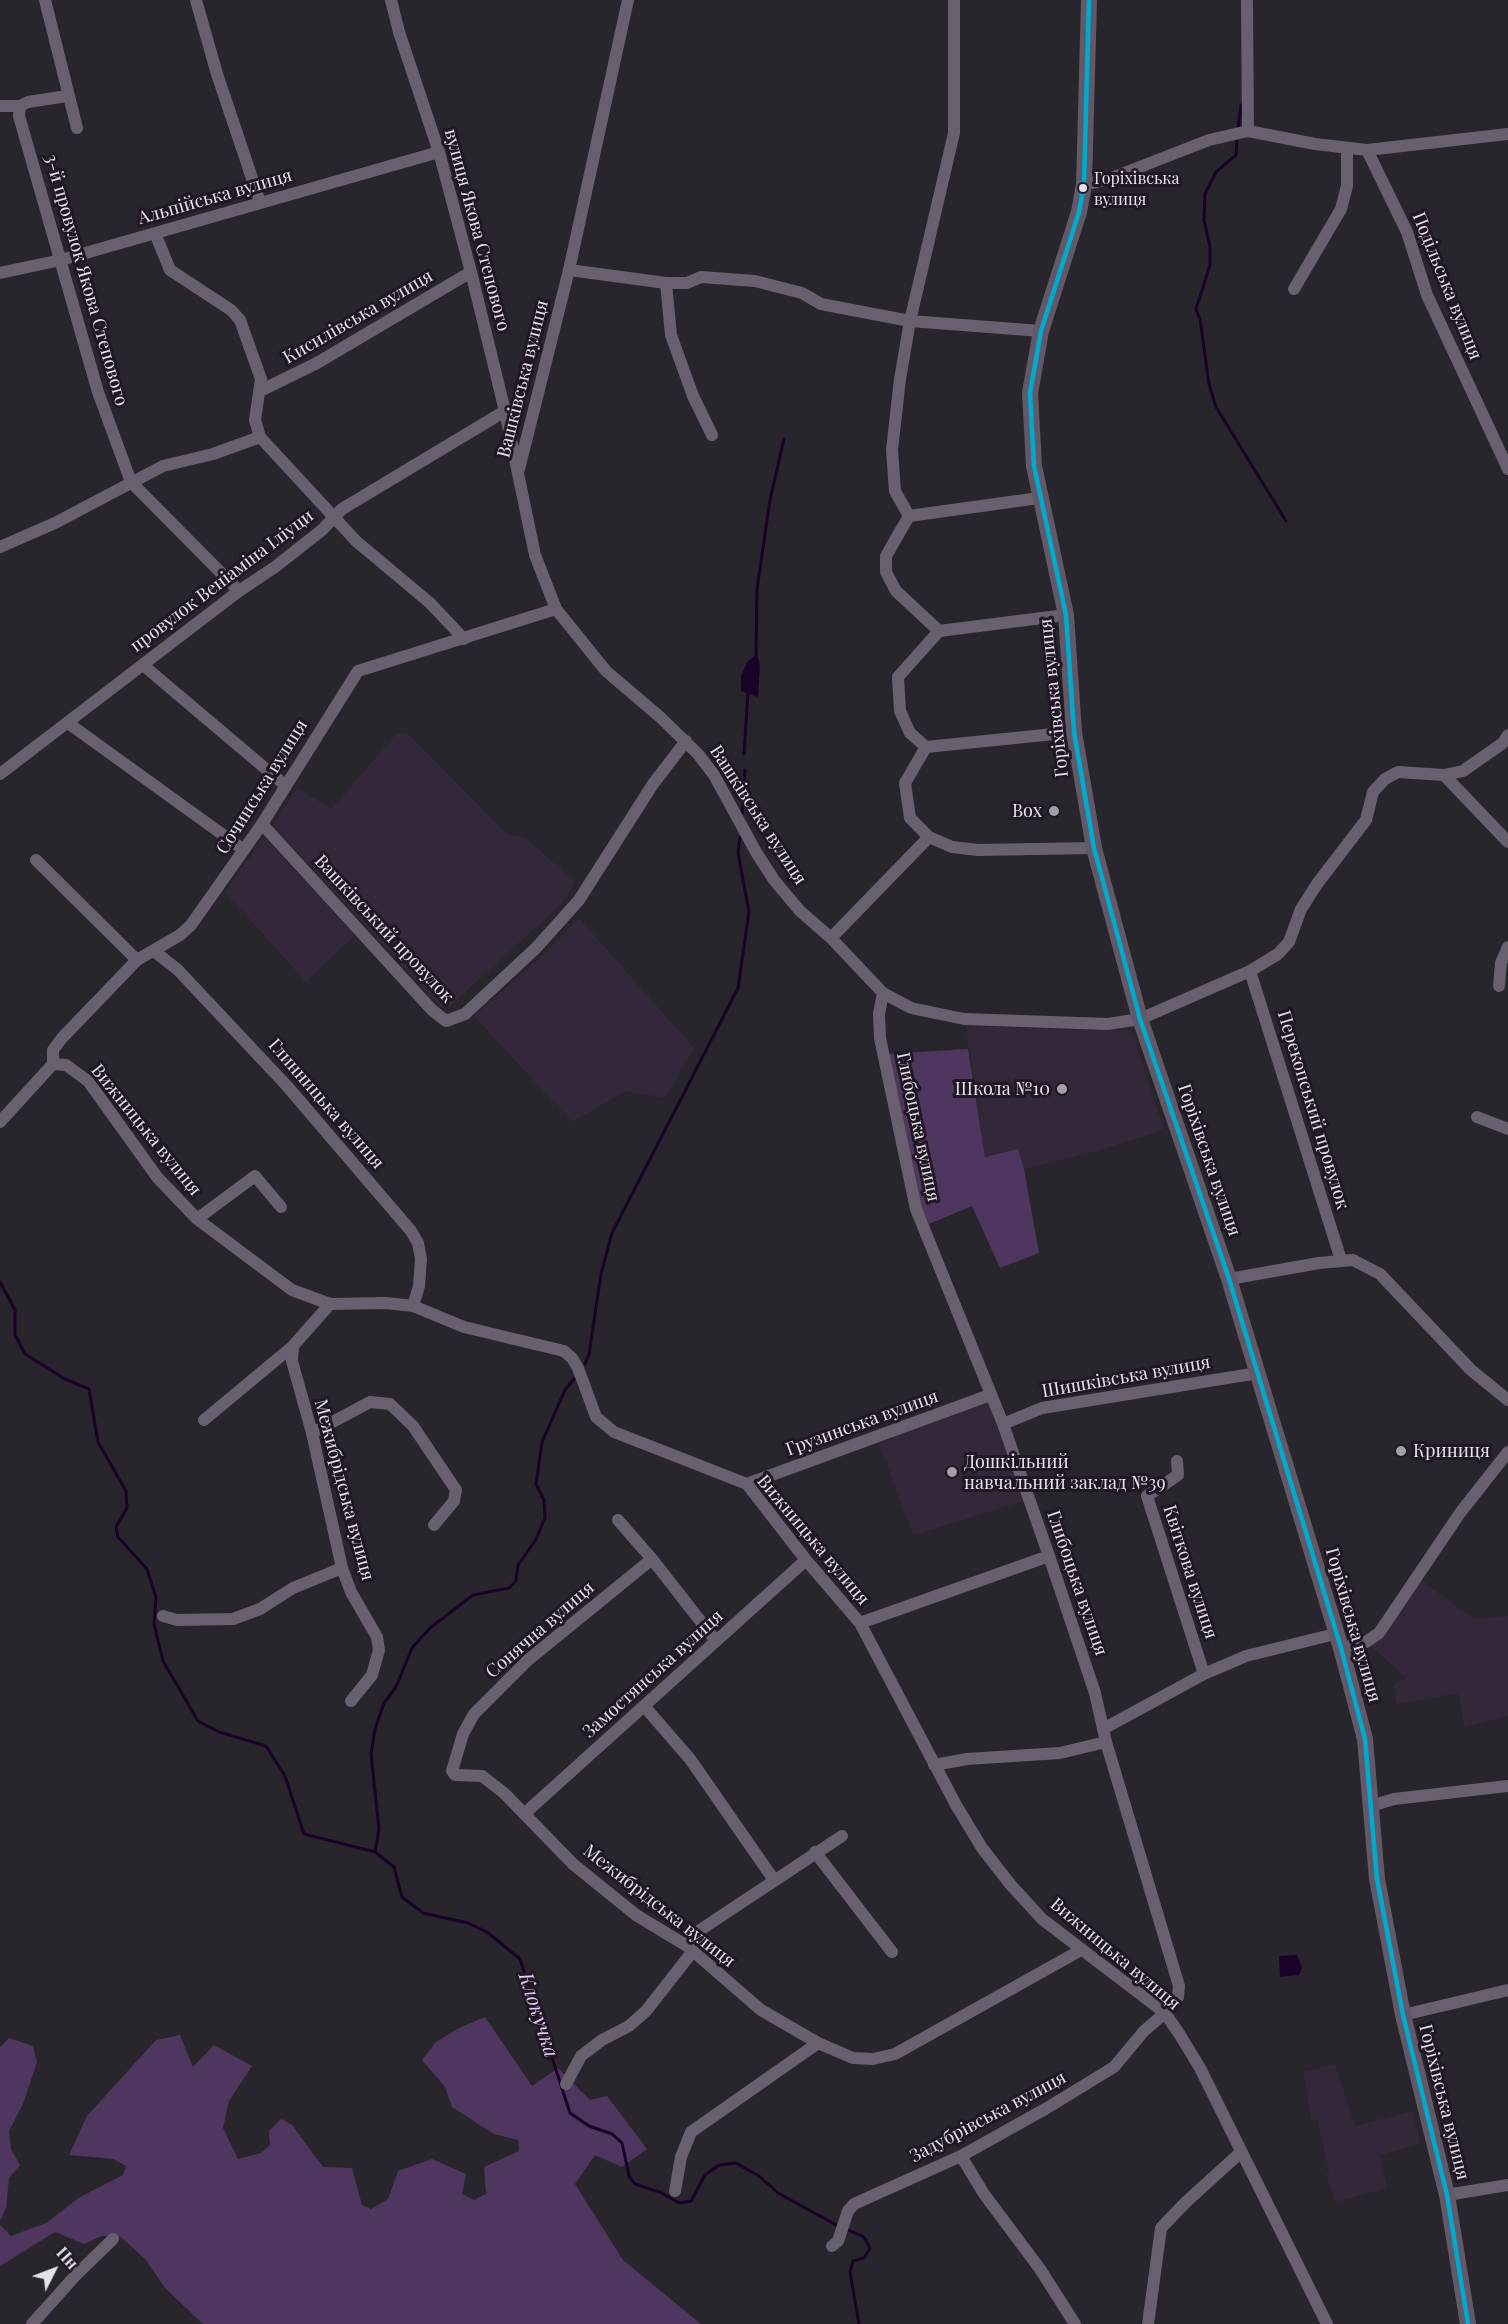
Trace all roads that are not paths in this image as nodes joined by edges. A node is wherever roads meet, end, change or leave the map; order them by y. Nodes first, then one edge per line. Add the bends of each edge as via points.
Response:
1 (45, 0) edge
2 (196, 0) edge
3 (391, 0) edge
4 (628, 0) edge
5 (954, 0) edge
6 (1089, 0) edge
7 (1247, 0) edge
8 (67, 96) junction
9 (0, 106) edge
10 (20, 106) junction
11 (77, 128) dead end
12 (1248, 131) junction
13 (1508, 134) edge
14 (1347, 148) junction
15 (1367, 150) junction
16 (439, 152) junction
17 (1084, 185) junction
18 (260, 202) junction
19 (155, 233) junction
20 (61, 260) junction
21 (569, 270) junction
22 (471, 272) junction
23 (0, 273) edge
24 (666, 283) junction
25 (1294, 289) dead end
26 (910, 321) junction
27 (1041, 331) junction
28 (262, 390) junction
29 (505, 411) junction
30 (712, 435) dead end
31 (260, 437) junction
32 (1508, 470) edge
33 (518, 471) junction
34 (130, 482) junction
35 (1039, 498) junction
36 (909, 516) junction
37 (335, 517) junction
38 (0, 547) edge
39 (239, 591) junction
40 (556, 609) junction
41 (1066, 615) junction
42 (939, 631) junction
43 (464, 639) junction
44 (143, 665) junction
45 (68, 723) junction
46 (1074, 732) junction
47 (1508, 735) edge
48 (686, 741) junction
49 (926, 747) junction
50 (0, 774) edge
51 (1444, 775) junction
52 (286, 786) junction
53 (262, 824) junction
54 (929, 837) junction
55 (1508, 842) edge
56 (1094, 848) junction
57 (244, 850) junction
58 (36, 860) dead end
59 (831, 938) junction
60 (1508, 948) edge
61 (154, 951) junction
62 (137, 960) junction
63 (1250, 971) junction
64 (1499, 986) dead end
65 (883, 993) junction
66 (1140, 1018) junction
67 (52, 1064) junction
68 (1477, 1117) dead end
69 (2, 1122) edge
70 (1508, 1129) edge
71 (281, 1206) dead end
72 (197, 1219) junction
73 (1341, 1260) junction
74 (1229, 1279) junction
75 (330, 1304) junction
76 (413, 1306) junction
77 (294, 1346) junction
78 (1258, 1374) junction
79 (990, 1395) junction
80 (1508, 1400) edge
81 (204, 1420) dead end
82 (1003, 1424) junction
83 (312, 1433) junction
84 (1508, 1452) edge
85 (1177, 1461) dead end
86 (747, 1485) junction
87 (618, 1520) dead end
88 (434, 1525) dead end
89 (1049, 1556) junction
90 (652, 1559) junction
91 (806, 1560) junction
92 (342, 1568) junction
93 (163, 1616) dead end
94 (860, 1623) junction
95 (716, 1641) junction
96 (1338, 1641) junction
97 (1204, 1674) junction
98 (351, 1701) dead end
99 (645, 1706) junction
100 (1103, 1729) junction
101 (1106, 1742) junction
102 (934, 1765) junction
103 (452, 1771) joint
104 (1508, 1786) edge
105 (1371, 1806) junction
106 (524, 1814) junction
107 (842, 1836) dead end
108 (815, 1852) junction
109 (774, 1880) junction
110 (690, 1949) junction
111 (1082, 1950) junction
112 (892, 1952) dead end
113 (1508, 1990) edge
114 (1165, 2013) junction
115 (1403, 2015) junction
116 (818, 2043) junction
117 (566, 2084) dead end
118 (1240, 2153) junction
119 (961, 2156) junction
120 (1508, 2185) edge
121 (675, 2191) dead end
122 (1447, 2194) junction
123 (113, 2239) dead end
124 (832, 2246) dead end
125 (32, 2324) edge
126 (1075, 2324) edge
127 (1148, 2324) edge
128 (1327, 2324) edge
129 (1468, 2324) edge

1 - 8 street
2 - 18 street
3 - 16 street, вулиця Якова Степового
4 - 21 street, Вашківська вулиця
5 - 26 street via 954,133
6 - 17 street, Горіхівська вулиця
7 - 12 street
8 - 10 street
8 - 11 street
9 - 10 street
10 - 20 street, 3-й провулок Якова Степового via 19,116
12 - 14 street
12 - 17 street via 1209,140
13 - 15 street
14 - 15 street
14 - 25 street via 1347,186 1341,209
15 - 32 street, Подільська вулиця via 1407,232 1427,295
16 - 18 street, Альпійська вулиця
16 - 22 street, вулиця Якова Степового
17 - 27 street, Горіхівська вулиця
18 - 19 street, Альпійська вулиця
19 - 20 street, Альпійська вулиця
19 - 28 street via 170,270 240,320 256,359
20 - 23 street, Альпійська вулиця
20 - 34 street, 3-й провулок Якова Степового via 98,392
21 - 24 street
21 - 33 street, Вашківська вулиця
22 - 28 street, Кисилівська вулиця via 317,363
22 - 29 street, вулиця Якова Степового
24 - 26 street via 687,283 701,277 755,281 802,293 821,304
24 - 30 street via 671,334
26 - 27 street
26 - 36 street via 892,450 895,491
27 - 35 street, Горіхівська вулиця via 1030,403 1030,438
28 - 31 street via 255,420
29 - 33 street, вулиця Якова Степового
29 - 37 street, провулок Веніаміна Іліуци via 342,508
31 - 34 street via 163,466
31 - 37 street
33 - 40 street, Вашківська вулиця via 535,555
34 - 38 street via 55,523
34 - 39 street
35 - 36 street
35 - 41 street, Горіхівська вулиця
36 - 42 street via 886,556 886,572 896,591
37 - 39 street, провулок Веніаміна Іліуци
37 - 43 street via 356,541 430,603
39 - 44 street, провулок Веніаміна Іліуци
40 - 43 street, Сочинська вулиця
40 - 48 street, Вашківська вулиця via 606,671
41 - 42 street
41 - 46 street, Горіхівська вулиця
42 - 49 street via 898,677 900,711 910,733
43 - 52 street, Сочинська вулиця via 358,671
44 - 45 street, провулок Веніаміна Іліуци
44 - 52 street
45 - 50 street, провулок Веніаміна Іліуци
45 - 57 street
46 - 49 street
46 - 56 street, Горіхівська вулиця
47 - 51 street via 1476,763
48 - 53 street, Вашківський провулок via 653,784 579,900 536,948 465,1014 446,1021
48 - 59 street, Вашківська вулиця via 714,775 774,880
49 - 54 street via 905,783 910,818
51 - 55 street
51 - 63 street via 1398,772 1385,779 1373,792 1366,820 1301,909 1289,942 1278,954
52 - 53 street, Сочинська вулиця
53 - 57 street, Сочинська вулиця
54 - 56 street via 952,847 978,850
54 - 59 street
56 - 66 street, Горіхівська вулиця
57 - 61 street, Сочинська вулиця via 191,926
58 - 62 street
59 - 65 street, Вашківська вулиця
60 - 64 street via 1501,963
61 - 62 street, Сочинська вулиця
61 - 76 street, Глинницька вулиця via 178,970 279,1077 411,1231 421,1258
62 - 67 street, Сочинська вулиця via 62,1038 53,1050
63 - 66 street
63 - 73 street, Перекопський провулок
65 - 66 street, Вашківська вулиця via 911,1008 964,1019 1108,1024
65 - 79 street, Глибоцька вулиця via 880,1038 916,1209
66 - 74 street, Горіхівська вулиця
67 - 69 street
67 - 72 street, Вижницька вулиця via 66,1065 88,1082 158,1177
68 - 70 street
71 - 72 street via 255,1176
72 - 75 street, Вижницька вулиця via 292,1290
73 - 74 street
73 - 80 street via 1353,1260 1380,1274 1472,1370
74 - 78 street, Горіхівська вулиця
75 - 76 street, Вижницька вулиця
75 - 77 street
76 - 86 street, Вижницька вулиця via 464,1327 564,1351 578,1368 596,1417 614,1432
77 - 81 street
77 - 83 street, Межибрідська вулиця via 292,1361
78 - 82 street, Шишківська вулиця via 1042,1408
78 - 96 street, Горіхівська вулиця
79 - 82 street, Глибоцька вулиця
79 - 86 street, Грузинська вулиця
82 - 89 street, Глибоцька вулиця
83 - 88 street via 370,1402 390,1404 413,1426 456,1490 454,1501
83 - 92 street, Межибрідська вулиця
84 - 96 street via 1460,1513 1377,1636 1366,1642
85 - 97 street, Квіткова вулиця via 1178,1475 1147,1496
86 - 91 street, Вижницька вулиця
87 - 90 street
89 - 94 street
89 - 100 street, Глибоцька вулиця via 1095,1693
90 - 95 street
90 - 103 street, Сонячна вулиця via 528,1660 474,1714 463,1734
91 - 94 street, Вижницька вулиця
91 - 95 street, Замостянська вулиця
92 - 93 street via 233,1619 177,1620
92 - 98 street, Межибрідська вулиця via 377,1637 379,1650 372,1675
94 - 102 street, Вижницька вулиця
95 - 99 street, Замостянська вулиця
96 - 97 street via 1246,1656
96 - 105 street, Горіхівська вулиця via 1368,1758
97 - 100 street
99 - 106 street, Замостянська вулиця
99 - 109 street via 690,1759
100 - 101 street, Глибоцька вулиця
101 - 102 street via 1060,1753
101 - 114 street, Глибоцька вулиця via 1177,1973 1178,1997
102 - 111 street, Вижницька вулиця via 981,1848 1042,1919
103 - 106 street, Межибрідська вулиця via 455,1775 482,1776
104 - 105 street via 1394,1799
105 - 115 street, Горіхівська вулиця via 1377,1879
106 - 110 street, Межибрідська вулиця via 573,1864 636,1915
107 - 108 street
108 - 109 street
108 - 112 street
109 - 110 street via 697,1932
110 - 116 street, Межибрідська вулиця via 761,2010
110 - 117 street via 646,2011 581,2056
111 - 114 street, Вижницька вулиця
111 - 116 street, Межибрідська вулиця via 895,2054 852,2058
113 - 115 street
114 - 118 street, Вижницька вулиця via 1200,2068
114 - 119 street, Задубрівська вулиця via 1114,2067
115 - 122 street, Горіхівська вулиця
116 - 121 street via 691,2132 681,2157
118 - 127 street via 1161,2228
118 - 128 street, Вижницька вулиця
119 - 124 street, Задубрівська вулиця via 854,2204
119 - 126 street
120 - 122 street
122 - 129 street, Горіхівська вулиця
123 - 125 street

